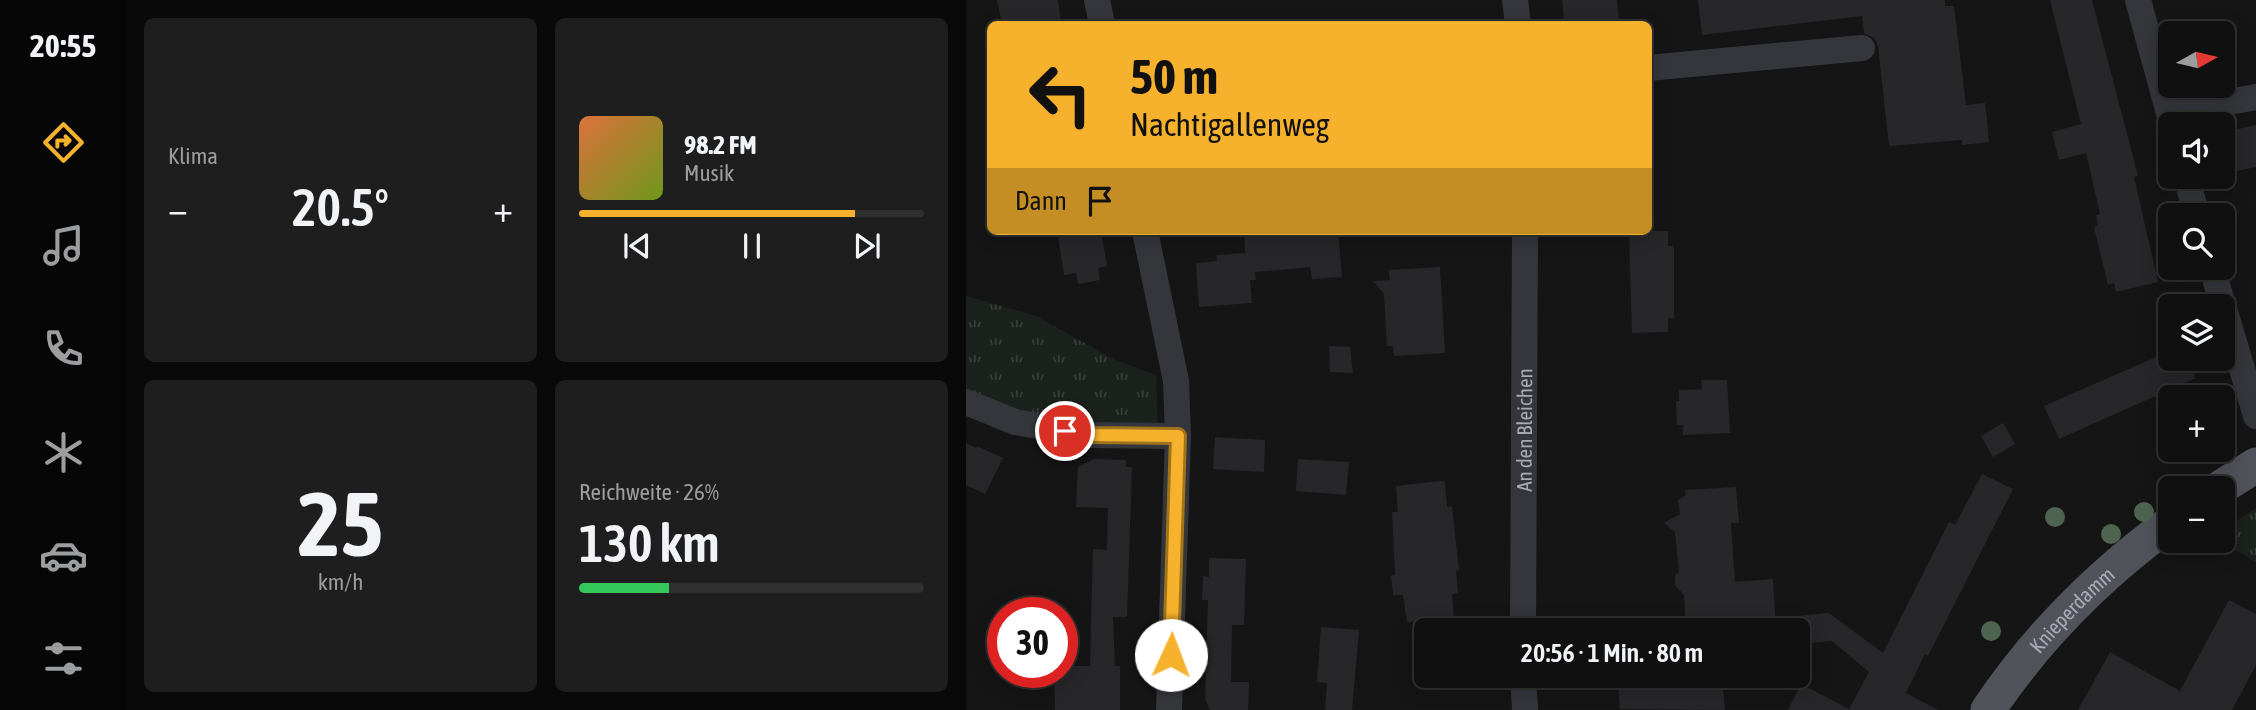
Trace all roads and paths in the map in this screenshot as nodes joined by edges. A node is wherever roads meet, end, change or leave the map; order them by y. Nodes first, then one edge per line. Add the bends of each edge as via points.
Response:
1 (1097, 0) edge
2 (1515, 0) edge
3 (2138, 0) edge
4 (1101, 21) edge
5 (1518, 21) edge
6 (1862, 48) dead end
7 (1652, 68) edge
8 (2256, 97) edge
9 (2168, 112) edge
10 (2195, 112) edge
11 (1146, 235) edge
12 (1525, 235) edge
13 (2216, 280) edge
14 (966, 402) edge
15 (2256, 416) edge
16 (1178, 436) junction
17 (2256, 465) edge
18 (2235, 478) edge
19 (2158, 532) edge
20 (1523, 618) edge
21 (1524, 688) edge
22 (1169, 710) edge
23 (1525, 710) edge
24 (1988, 710) edge

1 - 4 street
2 - 5 street
3 - 9 street
6 - 7 street
8 - 10 street
11 - 16 street via 1176,381
12 - 20 street, An den Bleichen
13 - 15 street
14 - 16 street via 1015,422 1089,435
16 - 22 street
17 - 18 main road
19 - 24 main road, Knieperdamm via 2077,601 2014,671
21 - 23 street

